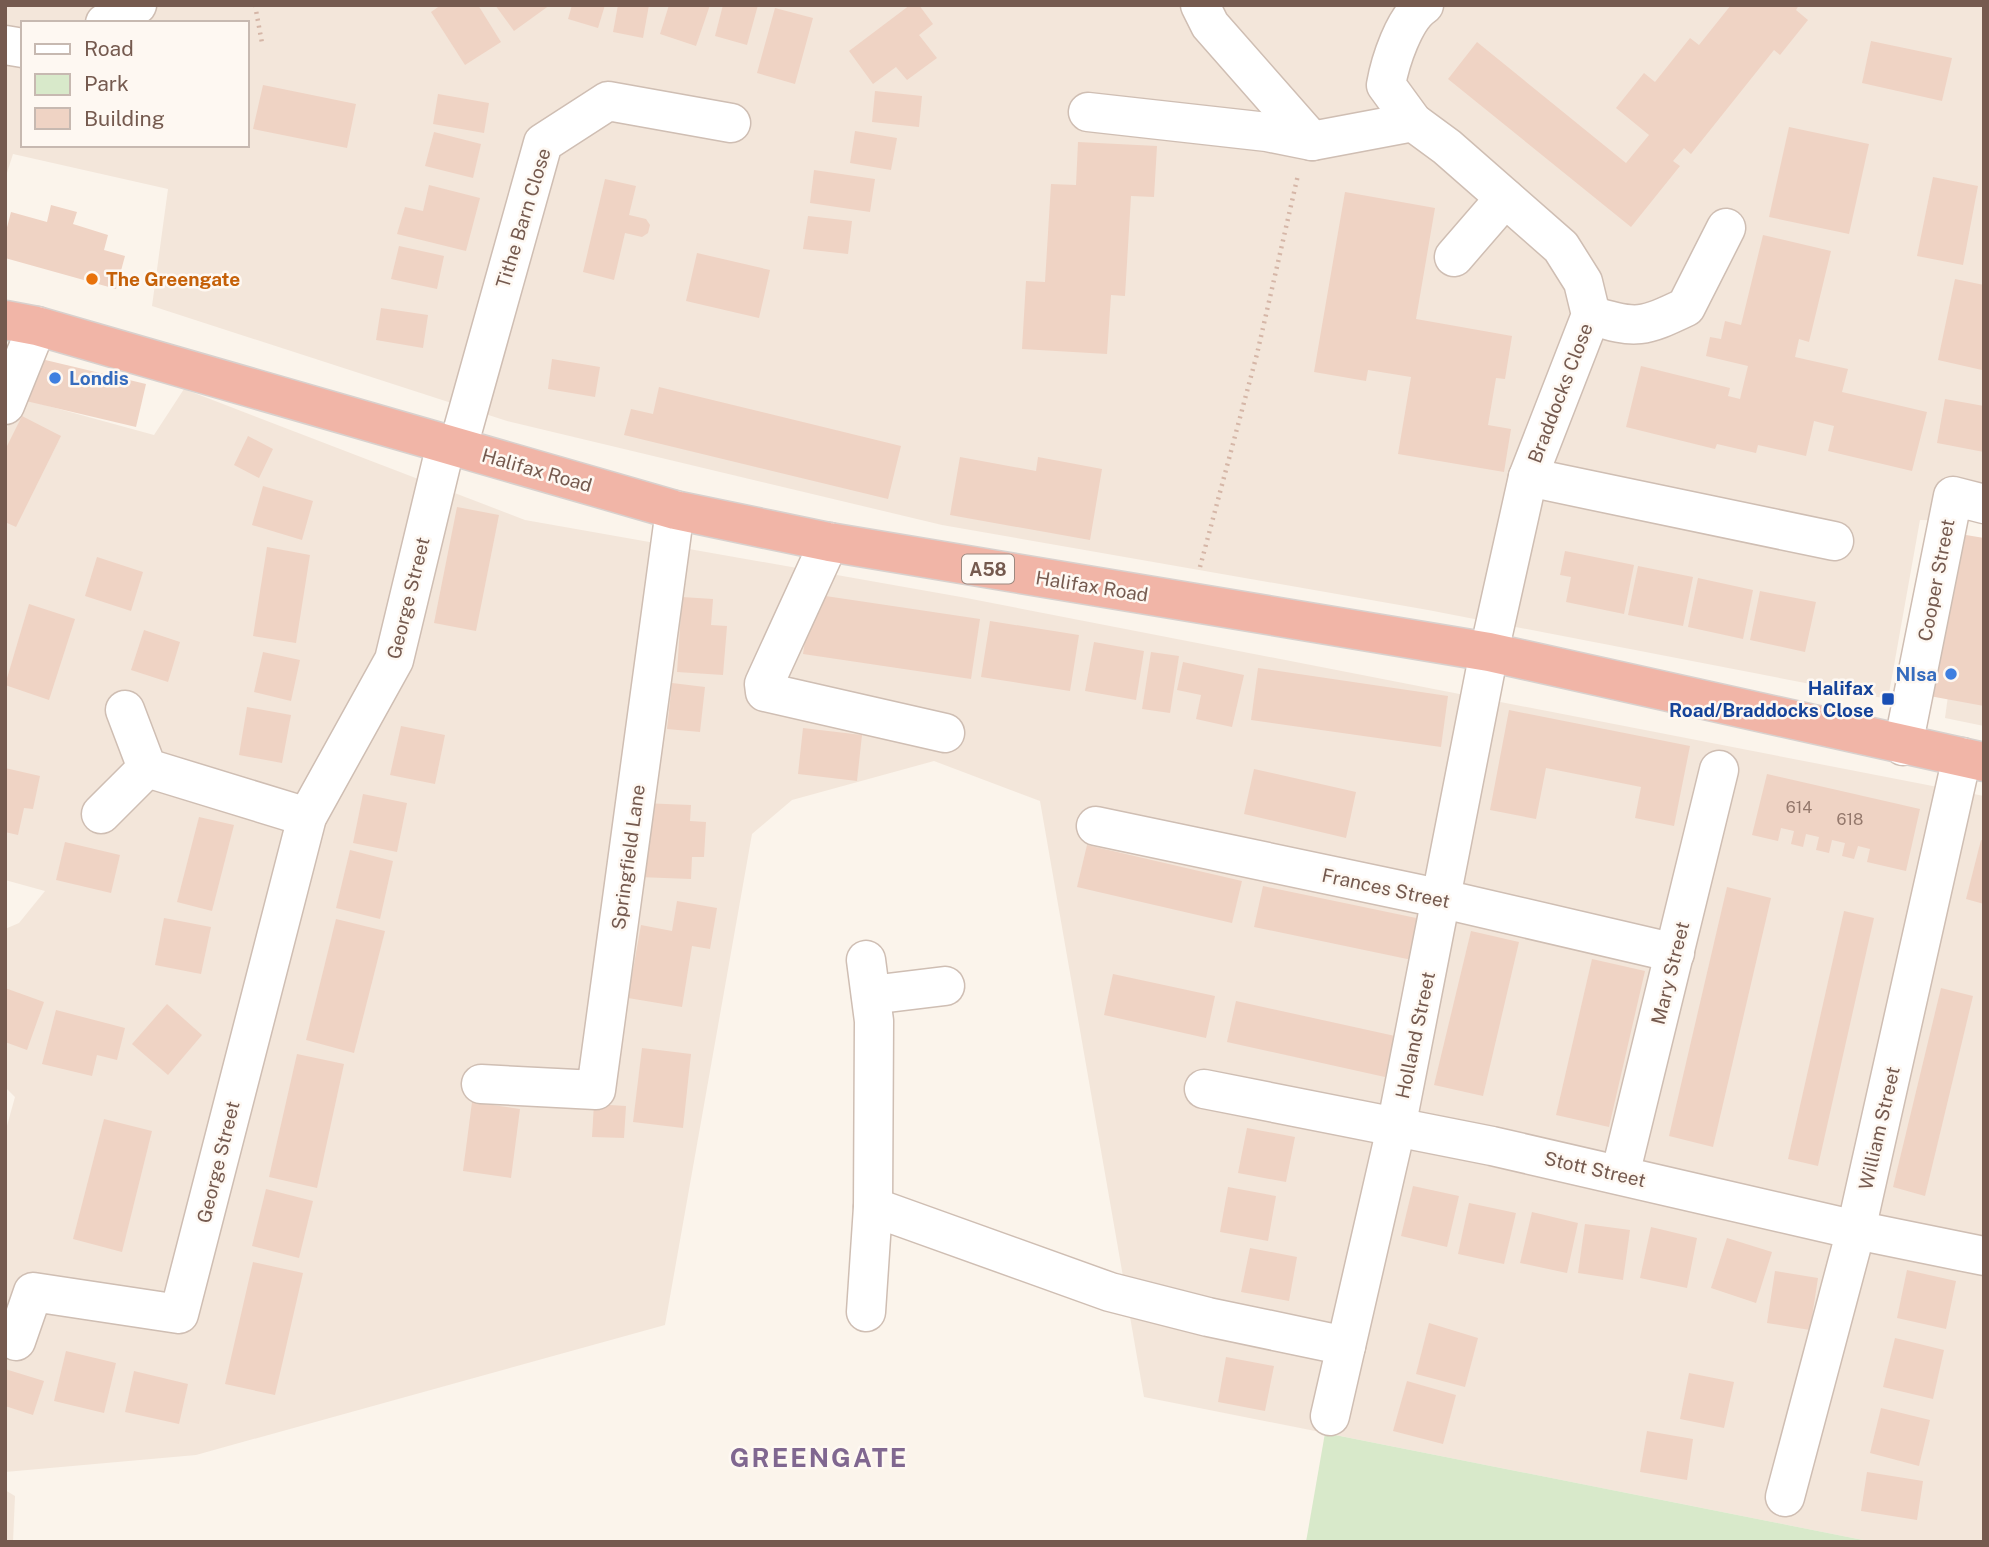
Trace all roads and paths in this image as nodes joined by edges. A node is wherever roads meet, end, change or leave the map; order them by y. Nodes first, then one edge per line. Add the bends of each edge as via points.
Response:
1 (137, 5) edge
2 (255, 5) edge
3 (1200, 5) edge
4 (1421, 6) edge
5 (109, 21) edge
6 (262, 43) dead end
7 (1088, 111) dead end
8 (1413, 122) junction
9 (731, 123) dead end
10 (1294, 137) junction
11 (1505, 198) junction
12 (1726, 228) dead end
13 (1454, 257) dead end
14 (1591, 315) junction
15 (21, 323) edge
16 (5, 405) edge
17 (452, 446) junction
18 (1528, 477) junction
19 (1968, 500) edge
20 (675, 510) junction
21 (1834, 541) dead end
22 (829, 542) junction
23 (1192, 603) junction
24 (1489, 652) junction
25 (125, 710) dead end
26 (945, 733) dead end
27 (1903, 746) junction
28 (1973, 760) edge
29 (147, 768) junction
30 (1719, 770) dead end
31 (101, 814) dead end
32 (307, 817) junction
33 (1096, 827) dead end
34 (1443, 899) junction
35 (1675, 953) junction
36 (945, 986) dead end
37 (481, 1084) dead end
38 (1205, 1089) dead end
39 (1395, 1128) junction
40 (1620, 1175) junction
41 (873, 1208) junction
42 (1856, 1230) junction
43 (1984, 1256) edge
44 (866, 1312) dead end
45 (16, 1316) edge
46 (1346, 1346) junction
47 (1330, 1416) dead end
48 (1785, 1497) dead end

1 - 5 street
2 - 6 path
3 - 10 street
4 - 8 street, Braddocks Close via 1390,61 1386,85
7 - 10 street
8 - 10 street
8 - 11 street, Braddocks Close
9 - 17 street, Tithe Barn Close via 608,101 542,142
10 - 23 path via 1300,165
11 - 13 street
11 - 14 street, Braddocks Close via 1561,247 1583,282
12 - 14 street via 1686,307 1639,326
14 - 18 street, Braddocks Close
15 - 16 street
15 - 17 highway, Halifax Road / A58
17 - 20 highway, Halifax Road / A58
17 - 32 street, George Street via 394,660
18 - 21 street
18 - 24 street, Braddocks Close
19 - 27 street, Cooper Street
20 - 22 highway, Halifax Road / A58
20 - 37 street, Springfield Lane via 596,1090
22 - 23 highway, Halifax Road / A58
22 - 26 street via 764,684 765,692
23 - 24 highway, Halifax Road / A58
24 - 27 highway, Halifax Road / A58
24 - 34 street, Holland Street
25 - 29 street
27 - 28 highway, Halifax Road / A58
28 - 42 street, William Street
29 - 31 street
29 - 32 street
30 - 35 street, Mary Street
32 - 45 street, George Street via 179,1314 33,1292
33 - 34 street, Frances Street
34 - 35 street, Frances Street
34 - 39 street, Holland Street
35 - 40 street, Mary Street
36 - 41 street via 868,978 874,1021
38 - 39 street, Stott Street
39 - 40 street, Stott Street
39 - 46 street, Holland Street
40 - 42 street, Stott Street
41 - 44 street
41 - 46 street via 1110,1292
42 - 43 street, Stott Street
42 - 48 street, William Street
46 - 47 street, Holland Street

